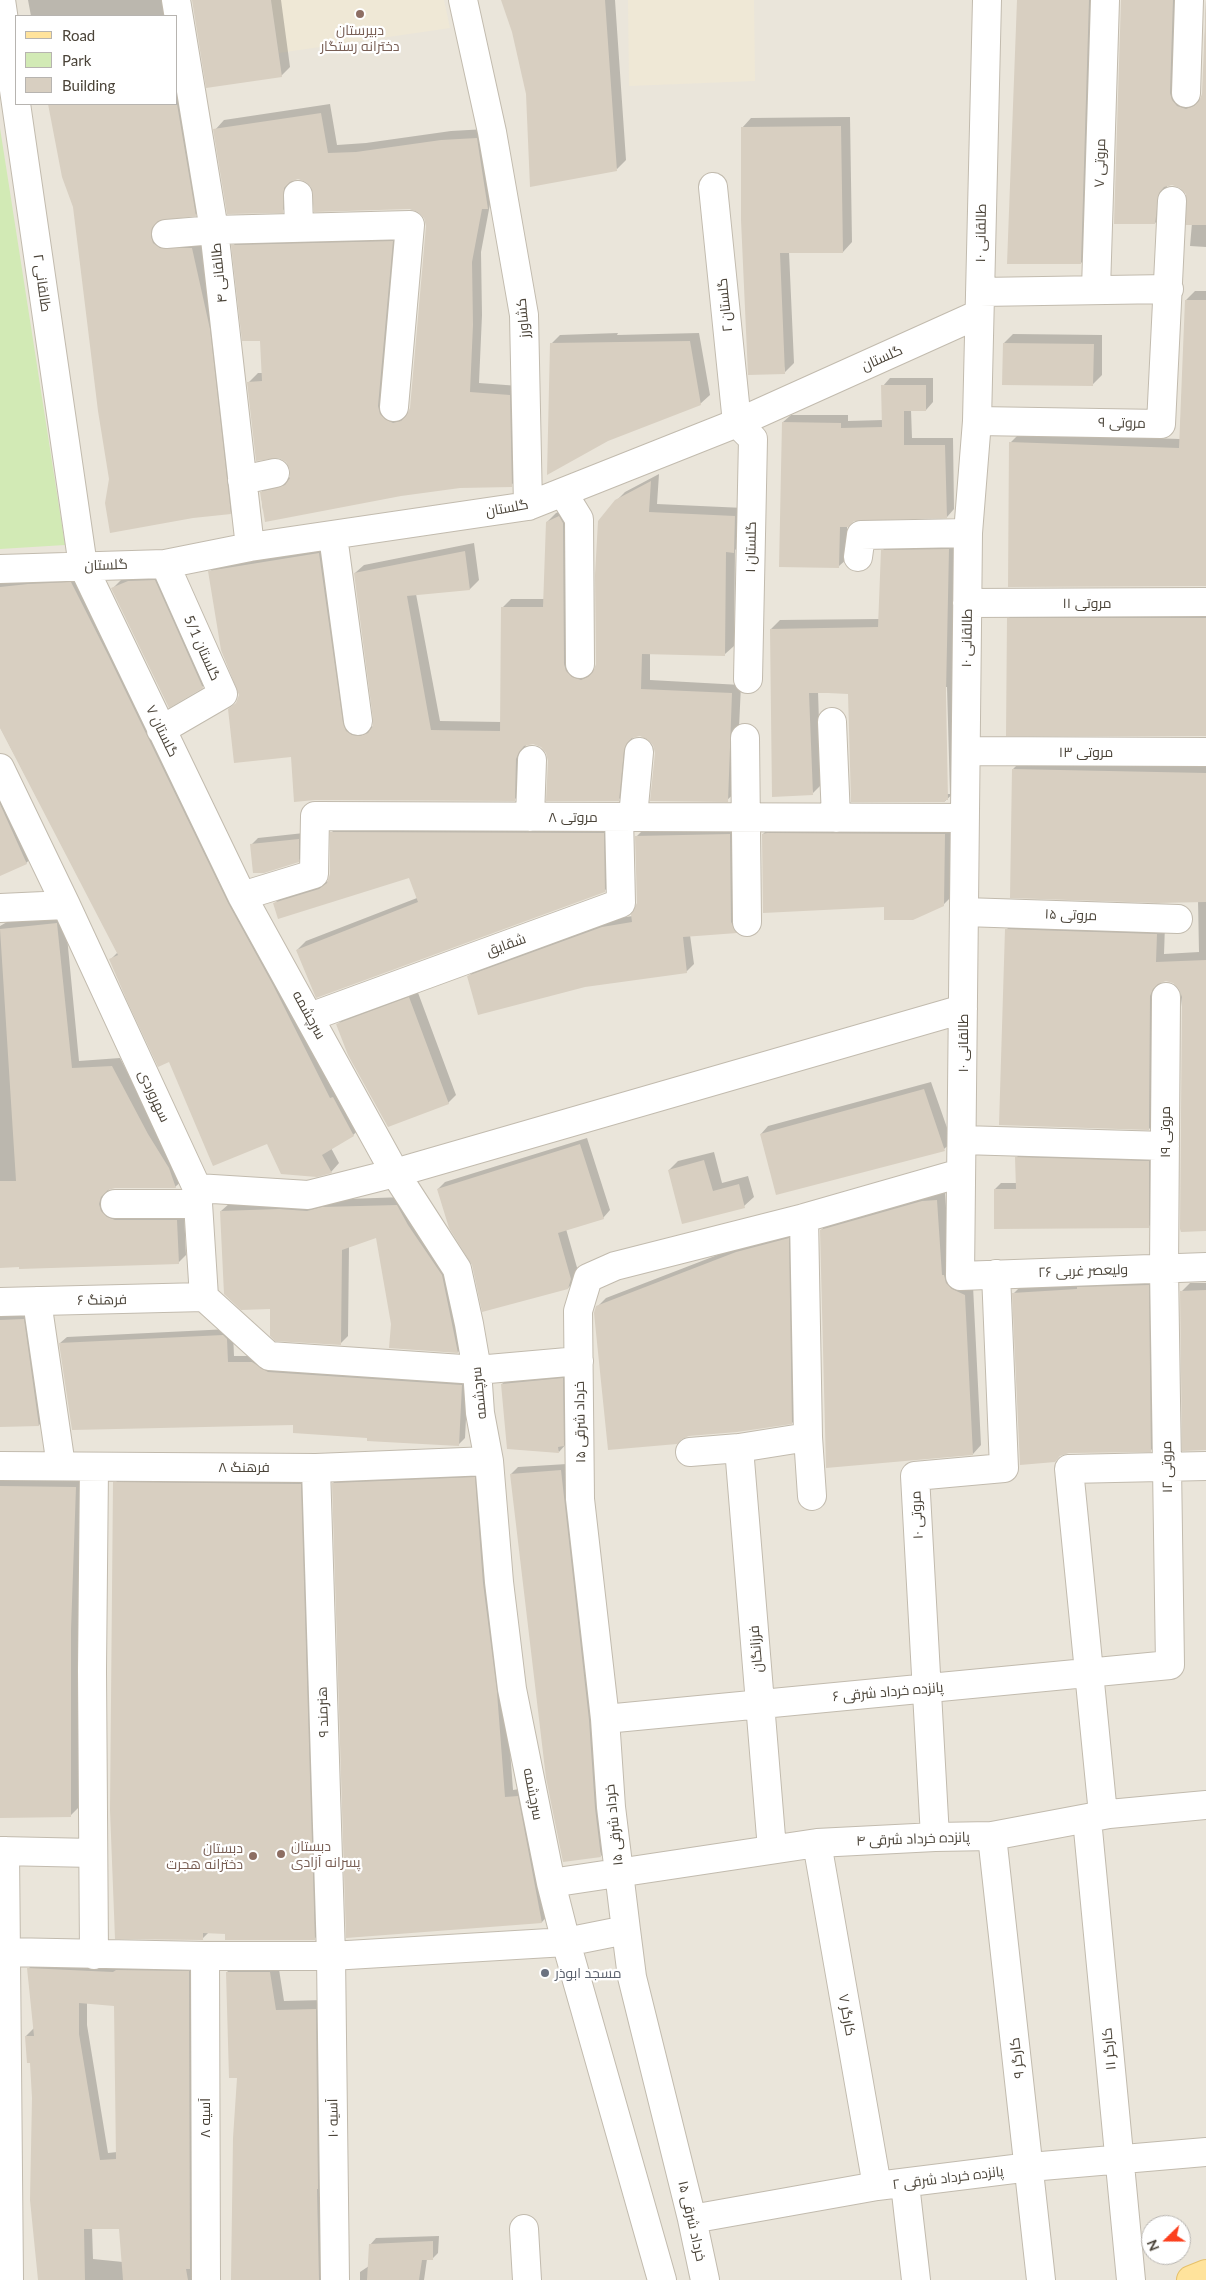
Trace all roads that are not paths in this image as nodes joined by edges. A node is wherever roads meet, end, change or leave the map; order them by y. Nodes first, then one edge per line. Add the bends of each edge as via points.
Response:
1 (1, 0) edge
2 (176, 0) edge
3 (463, 0) edge
4 (986, 0) edge
5 (1105, 0) edge
6 (1189, 0) edge
7 (1186, 93) dead end
8 (15, 97) edge
9 (16, 105) edge
10 (712, 187) dead end
11 (298, 195) dead end
12 (1172, 201) dead end
13 (299, 226) junction
14 (214, 230) junction
15 (166, 234) dead end
16 (1096, 289) junction
17 (1169, 289) junction
18 (979, 303) junction
19 (394, 407) dead end
20 (977, 421) junction
21 (737, 423) junction
22 (275, 473) dead end
23 (242, 480) junction
24 (563, 493) junction
25 (528, 506) junction
26 (968, 533) junction
27 (333, 536) junction
28 (250, 547) junction
29 (858, 557) dead end
30 (165, 564) junction
31 (83, 566) junction
32 (0, 569) edge
33 (1206, 602) edge
34 (968, 603) junction
35 (580, 664) dead end
36 (748, 679) dead end
37 (358, 721) dead end
38 (832, 722) dead end
39 (161, 730) junction
40 (744, 738) dead end
41 (966, 751) junction
42 (639, 752) dead end
43 (1206, 752) edge
44 (532, 760) dead end
45 (0, 768) edge
46 (530, 817) junction
47 (626, 817) junction
48 (746, 818) junction
49 (836, 818) junction
50 (965, 818) junction
51 (242, 896) junction
52 (66, 905) junction
53 (0, 908) edge
54 (964, 912) junction
55 (1178, 919) dead end
56 (747, 922) dead end
57 (1166, 997) dead end
58 (963, 1009) junction
59 (310, 1017) junction
60 (962, 1140) junction
61 (1165, 1146) junction
62 (395, 1173) junction
63 (962, 1173) junction
64 (197, 1196) junction
65 (115, 1204) dead end
66 (804, 1218) junction
67 (1206, 1267) edge
68 (1164, 1268) junction
69 (996, 1274) junction
70 (960, 1276) joint
71 (204, 1297) junction
72 (37, 1301) junction
73 (0, 1302) edge
74 (579, 1362) junction
75 (477, 1370) junction
76 (808, 1437) junction
77 (739, 1448) junction
78 (690, 1452) dead end
79 (488, 1461) junction
80 (0, 1466) edge
81 (61, 1466) junction
82 (94, 1466) junction
83 (1206, 1466) edge
84 (1167, 1467) junction
85 (316, 1468) junction
86 (812, 1496) dead end
87 (1170, 1666) joint
88 (1089, 1673) junction
89 (928, 1689) junction
90 (760, 1705) junction
91 (605, 1720) junction
92 (1206, 1805) edge
93 (1098, 1816) junction
94 (992, 1836) junction
95 (935, 1837) junction
96 (818, 1843) junction
97 (774, 1849) junction
98 (2, 1851) edge
99 (93, 1853) junction
100 (620, 1873) junction
101 (551, 1883) junction
102 (626, 1930) junction
103 (566, 1942) junction
104 (6, 1952) junction
105 (94, 1954) junction
106 (204, 1956) junction
107 (331, 1956) junction
108 (1206, 2152) edge
109 (1120, 2158) junction
110 (1030, 2167) junction
111 (906, 2184) junction
112 (877, 2186) junction
113 (692, 2219) junction
114 (524, 2229) dead end
115 (1206, 2274) edge
116 (9, 2280) edge
117 (206, 2280) edge
118 (335, 2280) edge
119 (527, 2280) edge
120 (662, 2280) edge
121 (705, 2280) edge
122 (916, 2280) edge
123 (1041, 2280) edge
124 (1131, 2280) edge
125 (1191, 2280) edge

1 - 8 street, طالقانی ۲
2 - 14 street, طالقانی ۴
3 - 25 street, کشاورز via 492,132 524,315
4 - 18 street, طالقانی ۱۰
5 - 16 street, مروتی ۷
6 - 7 street
9 - 31 street, طالقانی ۲
10 - 21 street, گلستان ۲
11 - 13 street
12 - 17 street
13 - 14 street
13 - 19 street via 410,225
14 - 15 street
14 - 23 street, طالقانی ۴
16 - 17 street
16 - 18 street
17 - 20 street, مروتی ۹ via 1161,424
18 - 20 street, طالقانی ۱۰
18 - 21 street, گلستان
20 - 26 street, طالقانی ۱۰
21 - 24 street, گلستان
21 - 36 street, گلستان ۱ via 753,439
22 - 23 street
23 - 28 street, طالقانی ۴
24 - 25 street, گلستان
24 - 35 street via 579,519
25 - 27 street, گلستان
26 - 29 street via 861,535
26 - 34 street, طالقانی ۱۰
27 - 28 street, گلستان
27 - 37 street
28 - 30 street, گلستان
30 - 31 street, گلستان
30 - 39 street, گلستان 5/1 via 223,694
31 - 32 street, گلستان
31 - 39 street, گلستان ۷
33 - 34 street, مروتی ۱۱
34 - 41 street, طالقانی ۱۰
38 - 49 street
39 - 51 street, گلستان ۷
40 - 48 street
41 - 43 street, مروتی ۱۳
41 - 50 street, طالقانی ۱۰
42 - 47 street
44 - 46 street
45 - 52 street, سهروردی
46 - 47 street, مروتی ۸
46 - 51 street, مروتی ۸ via 315,816 314,874
47 - 48 street, مروتی ۸
47 - 59 street, شقایق via 621,903
48 - 49 street, مروتی ۸
48 - 56 street
49 - 50 street, مروتی ۸
50 - 54 street, طالقانی ۱۰
51 - 59 street, سرچشمه
52 - 53 street
52 - 64 street, سهروردی
54 - 55 street, مروتی ۱۵
54 - 58 street, طالقانی ۱۰
57 - 61 street, مروتی ۱۹
58 - 60 street, طالقانی ۱۰
58 - 62 street
59 - 62 street, سرچشمه
60 - 61 street
60 - 63 street, طالقانی ۱۰
61 - 68 street, مروتی ۱۹
62 - 64 street via 308,1195
62 - 75 street, سرچشمه via 457,1269
63 - 66 street
63 - 70 street, طالقانی ۱۰
64 - 65 street
64 - 71 street, سهروردی
66 - 74 street via 615,1266 588,1278 578,1311
66 - 76 street
67 - 68 street, ولیعصر غربی ۲۶
68 - 69 street, ولیعصر غربی ۲۶
68 - 84 street, مروتی ۱۲
69 - 70 street, ولیعصر غربی ۲۶
69 - 89 street, مروتی ۱۰ via 1004,1468 915,1476
71 - 72 street, فرهنگ ۶
71 - 75 street via 269,1356
72 - 73 street, فرهنگ ۶
72 - 81 street
74 - 75 street
74 - 91 street, ۱۵ خرداد شرقی via 580,1499
75 - 79 street, سرچشمه
76 - 77 street
76 - 86 street
77 - 78 street
77 - 90 street, فرزانگان
79 - 85 street, فرهنگ ۸
79 - 101 street, سرچشمه via 512,1689
80 - 81 street, فرهنگ ۸
81 - 82 street, فرهنگ ۸
82 - 85 street, فرهنگ ۸
82 - 99 street
83 - 84 street
84 - 87 street, مروتی ۱۲
84 - 88 street, کارگر ۱۱ via 1069,1469
85 - 107 street, هنرمند ۹
87 - 88 street, پانزده خرداد شرقی ۶
88 - 89 street, پانزده خرداد شرقی ۶
88 - 93 street, کارگر ۱۱ via 1102,1804
89 - 90 street, پانزده خرداد شرقی ۶
89 - 95 street, مروتی ۱۰
90 - 91 street, پانزده خرداد شرقی ۶
90 - 97 street, فرزانگان
91 - 100 street, ۱۵ خرداد شرقی via 611,1807
92 - 93 street, پانزده خرداد شرقی ۴
93 - 94 street, پانزده خرداد شرقی ۴
93 - 109 street, کارگر ۱۱
94 - 95 street, پانزده خرداد شرقی ۴
94 - 110 street, کارگر ۹
95 - 96 street, پانزده خرداد شرقی ۴
96 - 97 street, پانزده خرداد شرقی ۴
96 - 112 street, کارگر ۷
97 - 100 street, پانزده خرداد شرقی ۴
98 - 99 street
98 - 104 street
99 - 105 street
100 - 101 street, پانزده خرداد شرقی ۴
100 - 102 street, ۱۵ خرداد شرقی
101 - 103 street, سرچشمه
102 - 103 street
102 - 113 street, ۱۵ خرداد شرقی via 632,1977
103 - 107 street
103 - 120 street
104 - 105 street
104 - 116 street
105 - 106 street
106 - 107 street
106 - 117 street, آسیه ۸
107 - 118 street, آسیه ۱۰
108 - 109 street, پانزده خرداد شرقی ۲
109 - 110 street, پانزده خرداد شرقی ۲
109 - 124 street, کارگر ۱۱
110 - 111 street, پانزده خرداد شرقی ۲
110 - 123 street, کارگر ۹
111 - 112 street, پانزده خرداد شرقی ۲
111 - 122 street
112 - 113 street, پانزده خرداد شرقی ۲
113 - 121 street, ۱۵ خرداد شرقی
114 - 119 street
115 - 125 main road

